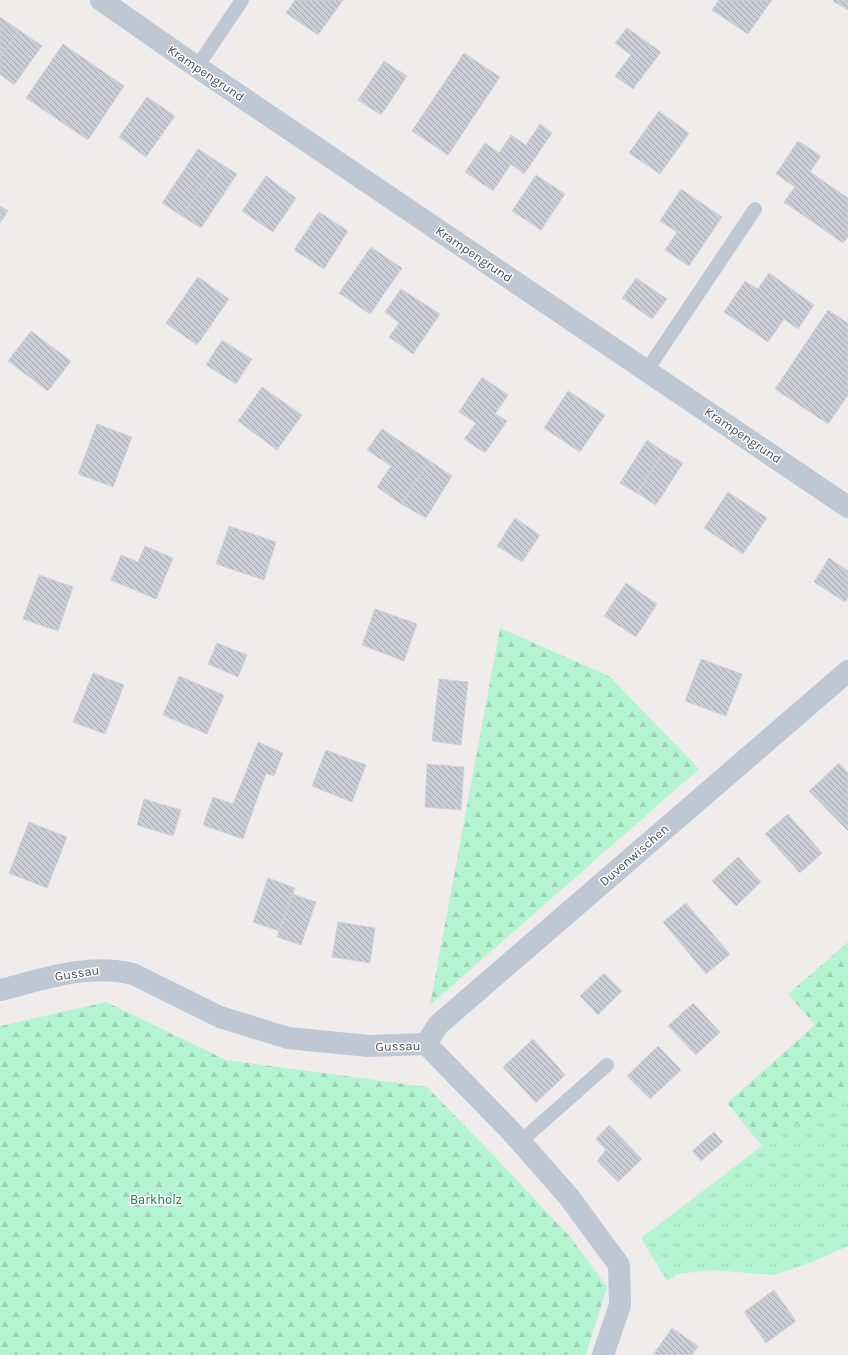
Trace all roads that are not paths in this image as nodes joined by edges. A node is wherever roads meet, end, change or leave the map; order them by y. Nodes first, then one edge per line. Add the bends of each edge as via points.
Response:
1 (102, 0) edge
2 (242, 0) edge
3 (197, 67) junction
4 (755, 209) dead end
5 (647, 370) junction
6 (848, 507) edge
7 (848, 671) edge
8 (0, 990) edge
9 (426, 1044) junction
10 (607, 1065) dead end
11 (520, 1142) junction
12 (603, 1355) edge

1 - 3 street, Krampengrund
2 - 3 lane
3 - 5 street, Krampengrund
4 - 5 lane
5 - 6 street, Krampengrund
7 - 9 street, Duvenwischen via 438,1025
8 - 9 street, Gussau via 79,971 104,969 133,974 220,1017 288,1038 369,1046
9 - 11 street, Gussau
10 - 11 lane
11 - 12 street, Gussau via 569,1196 619,1265 620,1304

